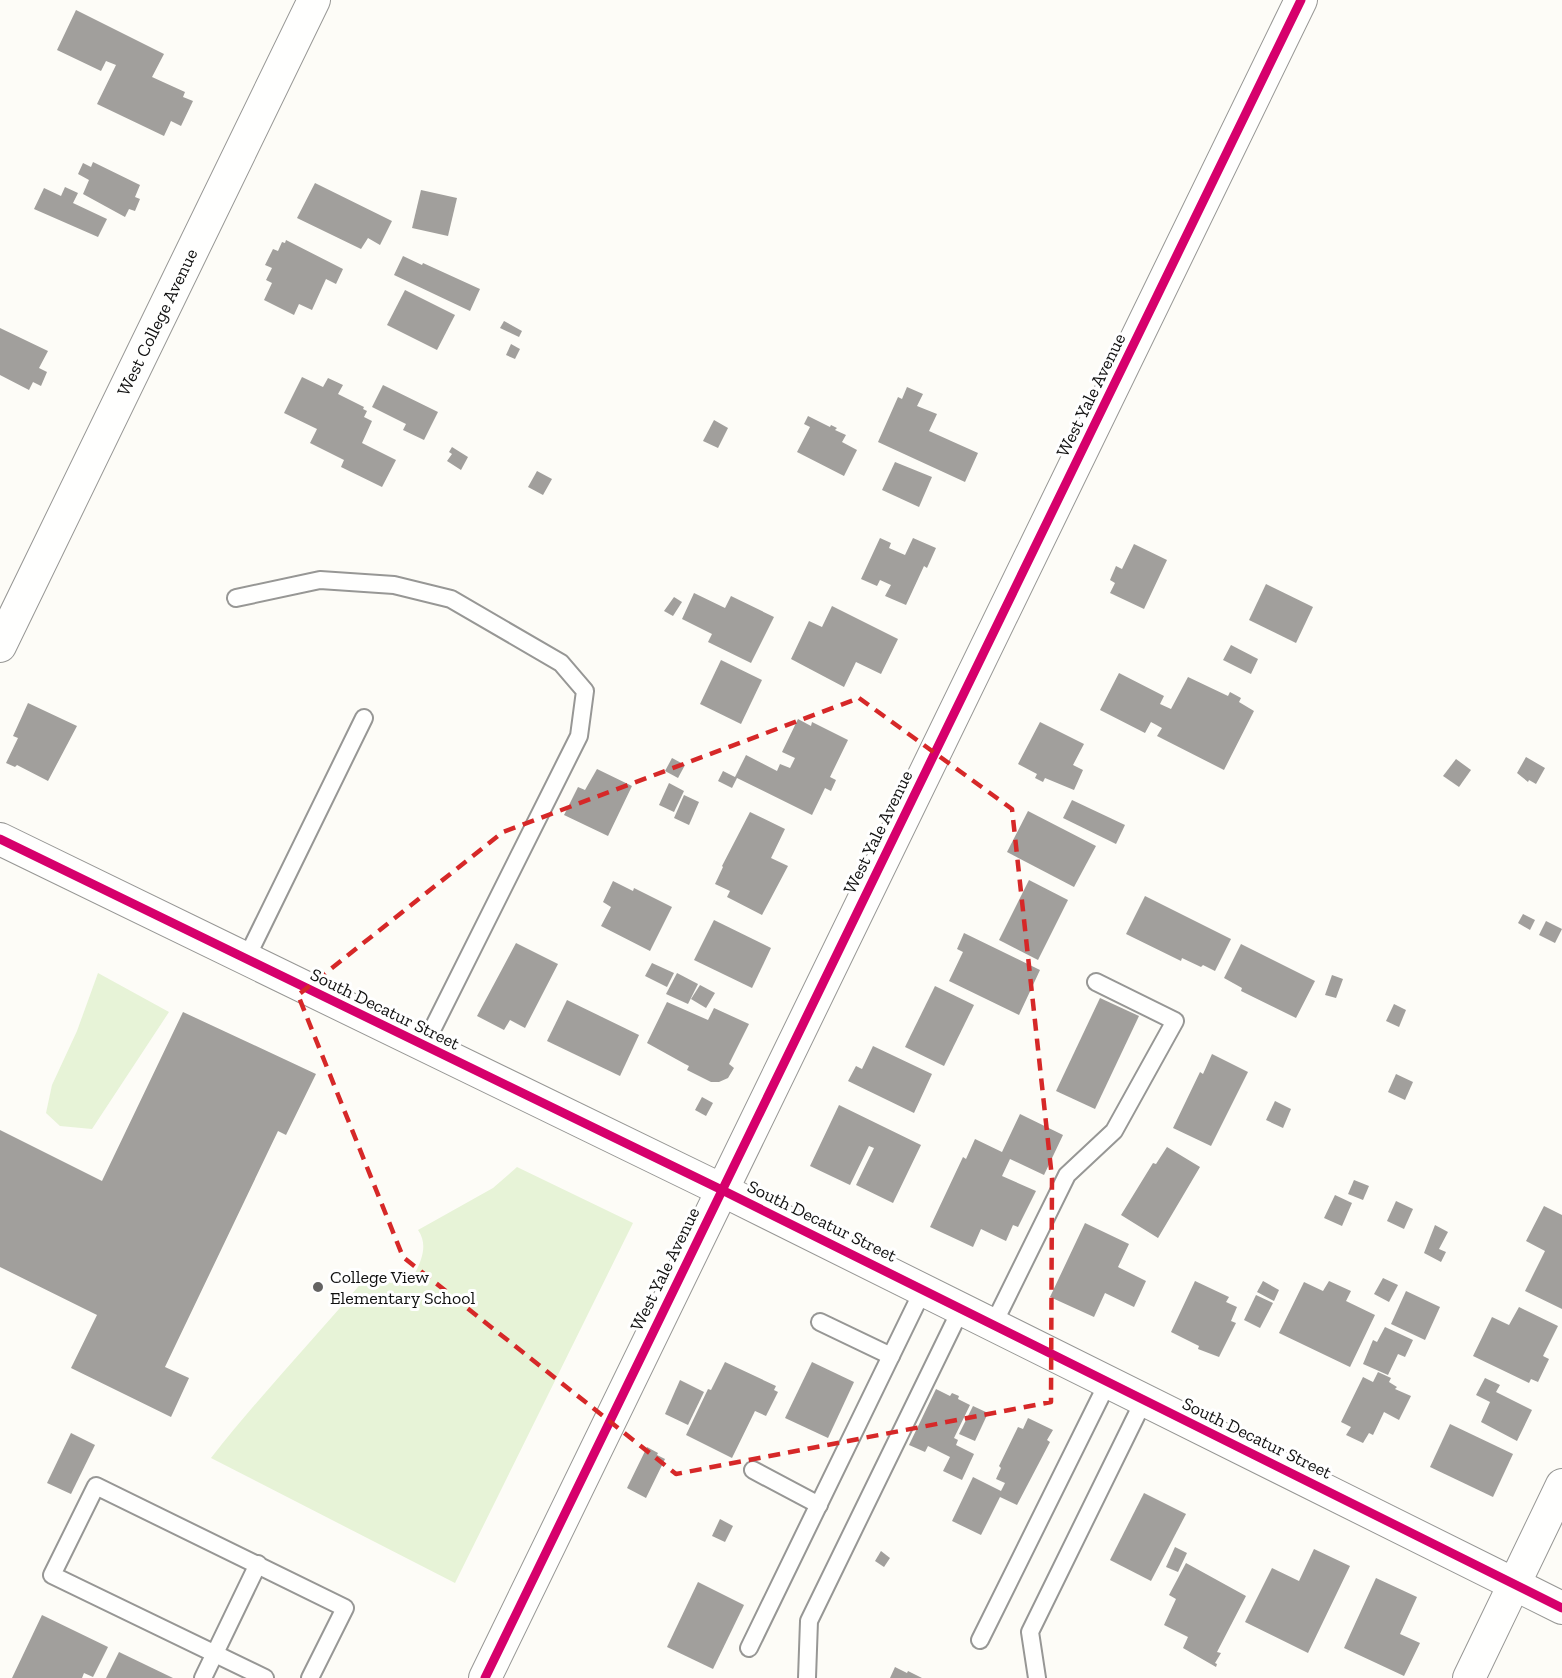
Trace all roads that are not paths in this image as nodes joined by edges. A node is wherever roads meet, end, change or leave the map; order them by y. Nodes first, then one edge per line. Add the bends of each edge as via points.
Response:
1 (314, 0) edge
2 (1301, 0) edge
3 (236, 598) dead end
4 (0, 645) edge
5 (364, 718) dead end
6 (0, 839) edge
7 (246, 959) junction
8 (1095, 982) dead end
9 (424, 1046) junction
10 (722, 1190) junction
11 (923, 1290) junction
12 (961, 1309) junction
13 (820, 1322) dead end
14 (993, 1325) junction
15 (891, 1356) junction
16 (1108, 1382) junction
17 (1144, 1400) junction
18 (753, 1470) dead end
19 (1562, 1485) edge
20 (819, 1505) junction
21 (258, 1564) junction
22 (1514, 1584) junction
23 (1562, 1608) edge
24 (980, 1640) dead end
25 (749, 1648) dead end
26 (215, 1654) junction
27 (203, 1678) edge
28 (265, 1678) edge
29 (310, 1678) edge
30 (485, 1678) edge
31 (807, 1678) edge
32 (1037, 1678) edge
33 (1468, 1678) edge

1 - 4 street, West College Avenue
2 - 10 street, West Yale Avenue
3 - 9 lane via 320,580 394,585 451,599 561,663 585,691 579,736
5 - 7 lane
6 - 7 street, South Decatur Street
7 - 9 street, South Decatur Street
8 - 14 lane via 1175,1021 1114,1131 1067,1175
9 - 10 street, South Decatur Street
10 - 11 street, South Decatur Street
10 - 30 street, West Yale Avenue
11 - 12 street, South Decatur Street
11 - 15 lane
12 - 14 street, South Decatur Street
12 - 31 lane via 809,1621
13 - 15 lane
14 - 16 street, South Decatur Street
15 - 20 lane
16 - 17 street, South Decatur Street
16 - 24 lane
17 - 22 street, South Decatur Street
17 - 32 lane via 1030,1632
18 - 20 lane
19 - 22 street
20 - 25 lane
21 - 26 lane
21 - 26 lane via 96,1486 52,1575
21 - 29 lane via 345,1608
22 - 23 street, South Decatur Street
22 - 33 street
26 - 27 lane
26 - 28 lane

